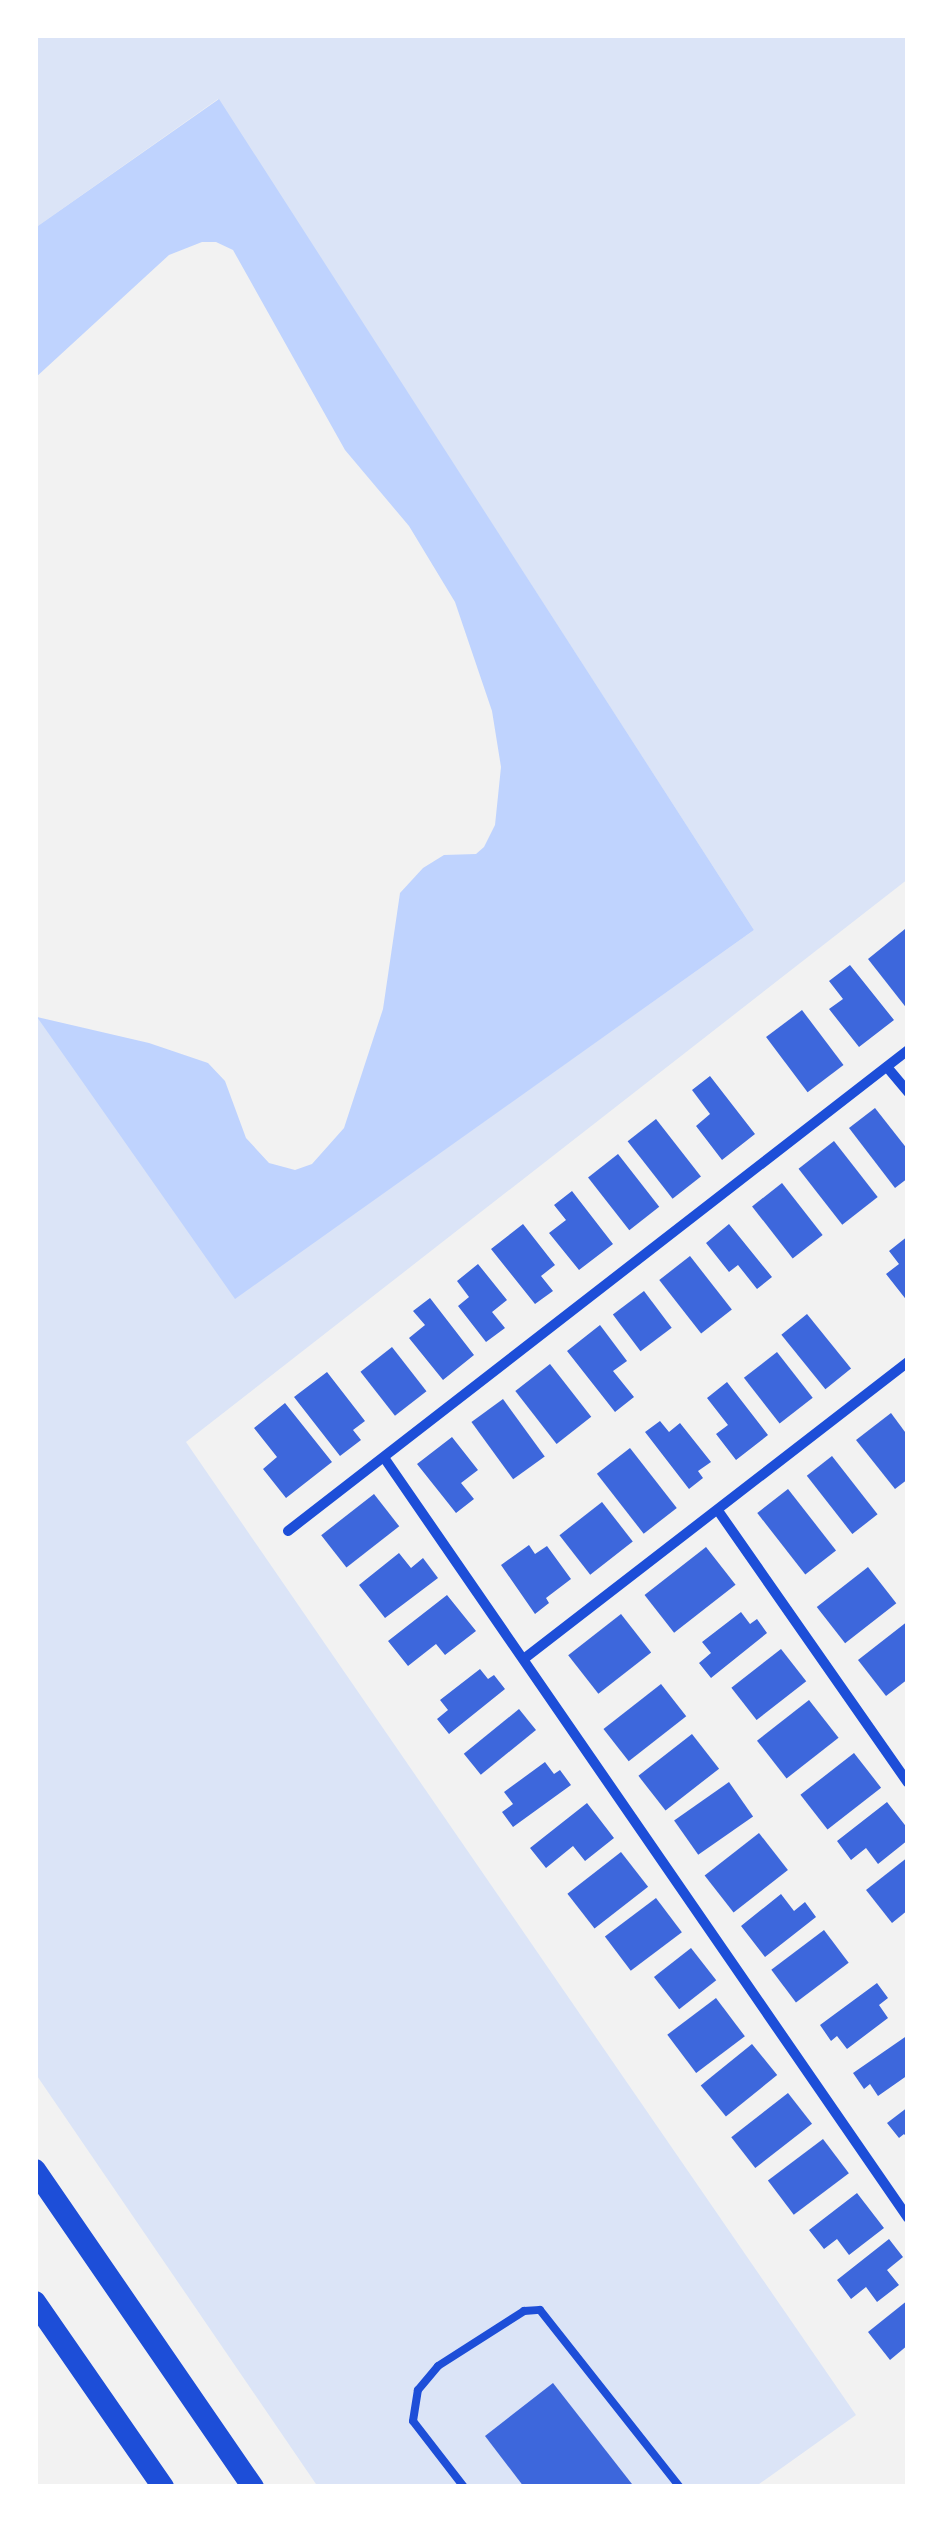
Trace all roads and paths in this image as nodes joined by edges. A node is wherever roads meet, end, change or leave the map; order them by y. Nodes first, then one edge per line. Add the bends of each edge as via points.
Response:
1 (908, 1050) edge
2 (887, 1067) junction
3 (908, 1092) edge
4 (908, 1362) edge
5 (385, 1459) junction
6 (718, 1512) junction
7 (288, 1531) dead end
8 (526, 1658) junction
9 (908, 1783) edge
10 (35, 2170) edge
11 (908, 2218) edge
12 (35, 2302) edge
13 (162, 2487) edge
14 (253, 2487) edge
15 (464, 2487) edge
16 (680, 2487) edge

1 - 2 street
2 - 3 street
2 - 5 street
4 - 6 street
5 - 7 street
5 - 8 street
6 - 8 street
6 - 9 street
8 - 11 street
10 - 14 main road
12 - 13 main road
15 - 16 lane via 413,2420 418,2390 438,2366 524,2311 540,2310

